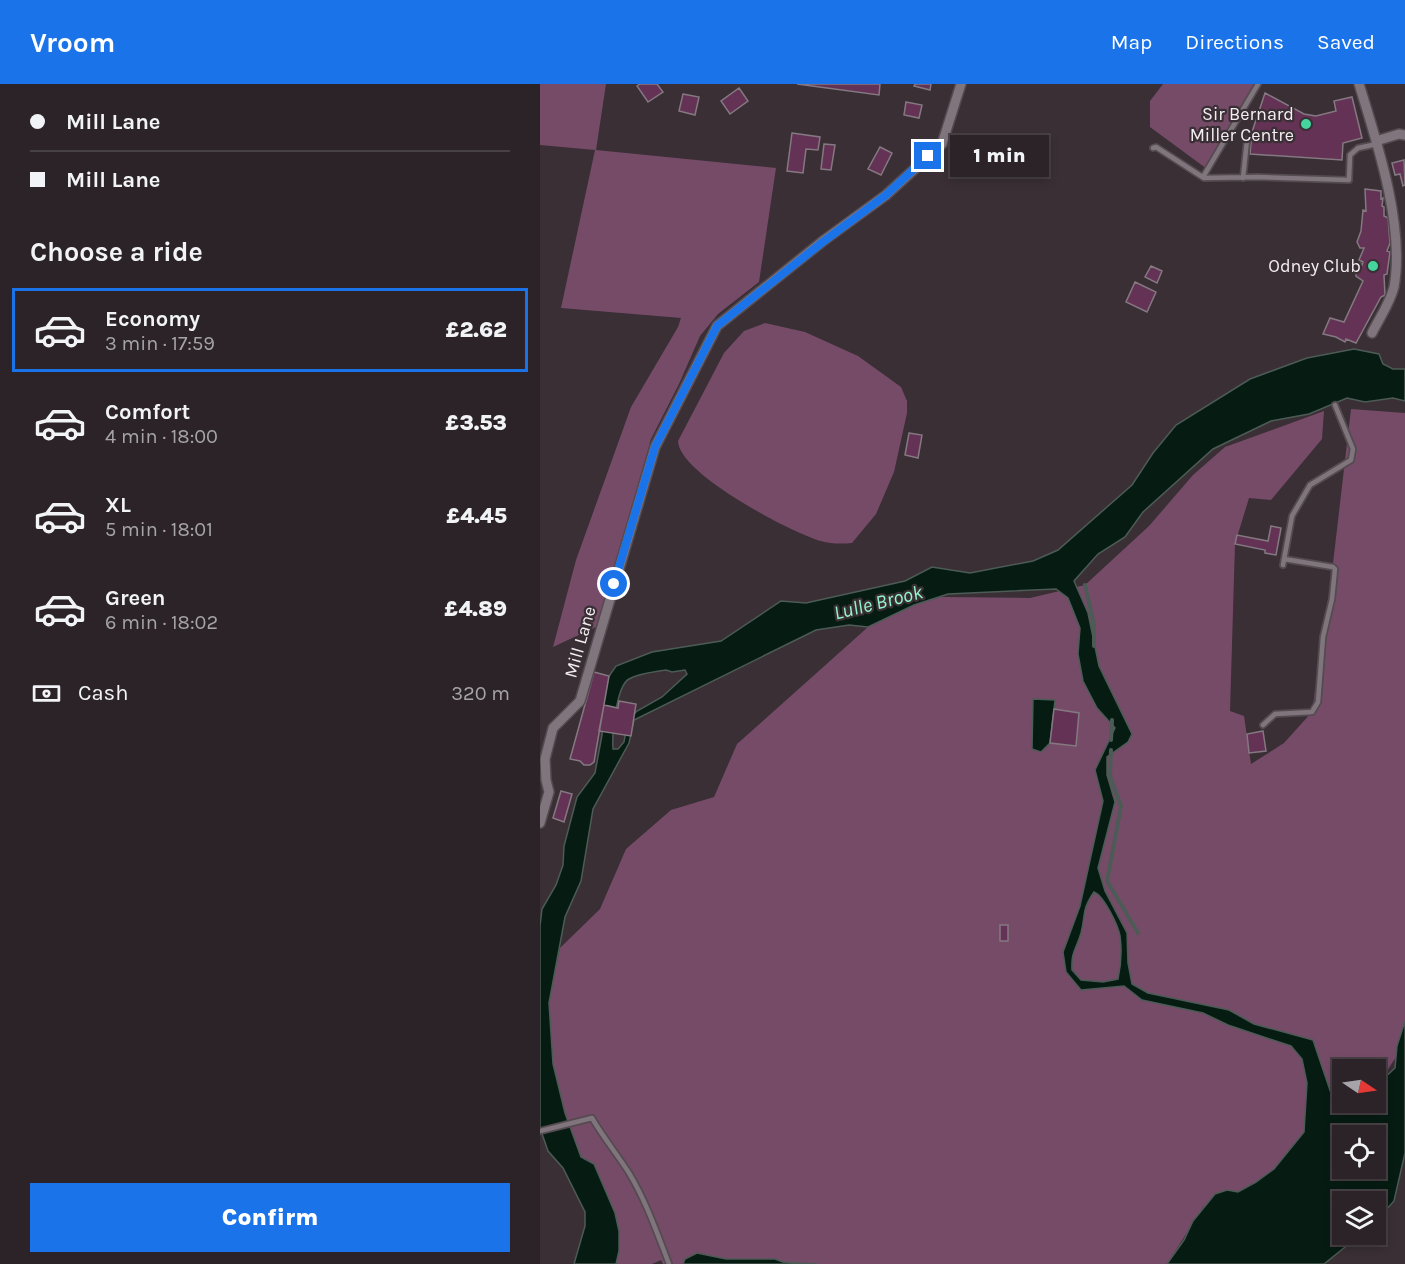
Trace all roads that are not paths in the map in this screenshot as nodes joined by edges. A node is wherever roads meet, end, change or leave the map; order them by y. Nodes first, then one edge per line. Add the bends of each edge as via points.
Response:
1 (961, 84) edge
2 (1258, 84) edge
3 (1359, 84) edge
4 (1405, 135) edge
5 (1246, 140) dead end
6 (1377, 142) junction
7 (1154, 148) dead end
8 (1203, 177) junction
9 (1243, 178) junction
10 (1372, 333) dead end
11 (1335, 405) dead end
12 (1263, 724) dead end
13 (540, 823) edge
14 (540, 1131) edge
15 (669, 1264) edge

1 - 13 street, Mill Lane via 942,144 886,195 717,326 655,447 580,701 554,728 545,759 549,792
2 - 8 lane
3 - 6 street
4 - 6 street
5 - 9 lane
6 - 9 lane via 1350,155 1349,180
6 - 10 street via 1395,214 1397,253 1394,288
7 - 8 lane
8 - 9 lane
11 - 12 lane via 1353,449 1351,460 1310,485 1292,516 1284,562 1335,569 1323,638 1318,702 1312,712 1275,714
14 - 15 lane via 592,1118 629,1172

